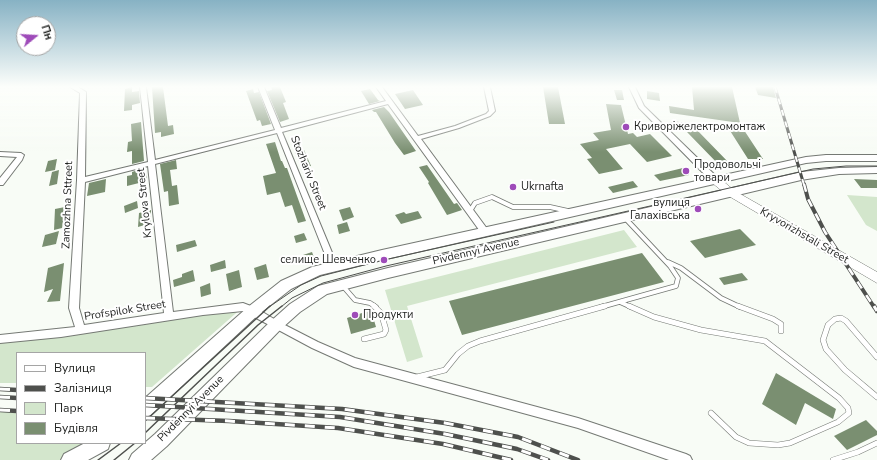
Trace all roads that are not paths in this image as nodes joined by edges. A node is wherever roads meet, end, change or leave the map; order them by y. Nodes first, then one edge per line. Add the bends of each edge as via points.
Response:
1 (83, 108) edge
2 (146, 108) edge
3 (269, 108) edge
4 (365, 108) edge
5 (395, 108) edge
6 (491, 108) edge
7 (642, 108) edge
8 (660, 126) junction
9 (715, 128) dead end
10 (279, 131) junction
11 (416, 138) junction
12 (0, 154) edge
13 (877, 158) edge
14 (152, 163) junction
15 (877, 170) edge
16 (81, 180) junction
17 (715, 180) junction
18 (0, 183) edge
19 (731, 193) junction
20 (470, 211) junction
21 (574, 213) junction
22 (625, 218) junction
23 (485, 232) junction
24 (666, 261) junction
25 (334, 267) junction
26 (877, 278) edge
27 (342, 285) junction
28 (620, 302) junction
29 (253, 311) junction
30 (169, 316) junction
31 (276, 325) junction
32 (81, 330) junction
33 (782, 331) dead end
34 (0, 339) edge
35 (364, 339) dead end
36 (877, 357) edge
37 (414, 378) junction
38 (877, 397) edge
39 (146, 408) edge
40 (711, 413) dead end
41 (877, 443) edge
42 (100, 444) edge
43 (70, 460) edge
44 (138, 460) edge
45 (686, 460) edge
46 (833, 460) edge

1 - 16 street, Zamozhna Sttreet
2 - 14 street, Krylova Street
3 - 10 street, Stozhariv Street
4 - 10 street
5 - 11 street
6 - 11 street via 488,115 470,123
7 - 8 street
8 - 9 lane via 677,124
8 - 17 street
10 - 14 street
10 - 25 street, Stozhariv Street
11 - 20 street
12 - 18 street via 20,155
13 - 17 main road, Pivdennyi Avenue via 811,160
14 - 16 street
14 - 30 street, Krylova Street
15 - 19 main road, Pivdennyi Avenue via 823,172
16 - 32 street, Zamozhna Sttreet via 74,308
17 - 19 main road, Kryvorizhstali Street
17 - 21 main road, Pivdennyi Avenue
19 - 22 main road, Pivdennyi Avenue
19 - 26 main road, Kryvorizhstali Street
20 - 21 lane via 475,203 492,196 513,207 550,207
20 - 23 street
21 - 23 main road, Pivdennyi Avenue
22 - 24 lane
22 - 27 main road, Pivdennyi Avenue
23 - 25 main road, Pivdennyi Avenue
24 - 28 lane via 678,278 676,286
24 - 33 lane via 681,268 721,298 774,319 781,324
25 - 29 main road, Pivdennyi Avenue via 312,273 286,285
27 - 31 main road, Pivdennyi Avenue via 323,290 295,308
27 - 35 lane via 355,300 370,303 381,313 386,330 384,334
28 - 37 lane via 468,346 445,370
28 - 40 lane via 654,317 701,330 765,341 839,398 849,412 838,422 790,443 778,445 749,443 736,437
29 - 30 street, Profspilok Street via 243,307
29 - 31 street
29 - 39 main road, Pivdennyi Avenue
30 - 32 street, Profspilok Street
31 - 37 street via 354,362
31 - 44 main road, Pivdennyi Avenue
32 - 34 street, Profspilok Street
36 - 38 lane via 846,321 841,318 835,319 828,325 823,340 826,349 845,370
37 - 45 street via 578,423
41 - 46 lane
42 - 43 main road

